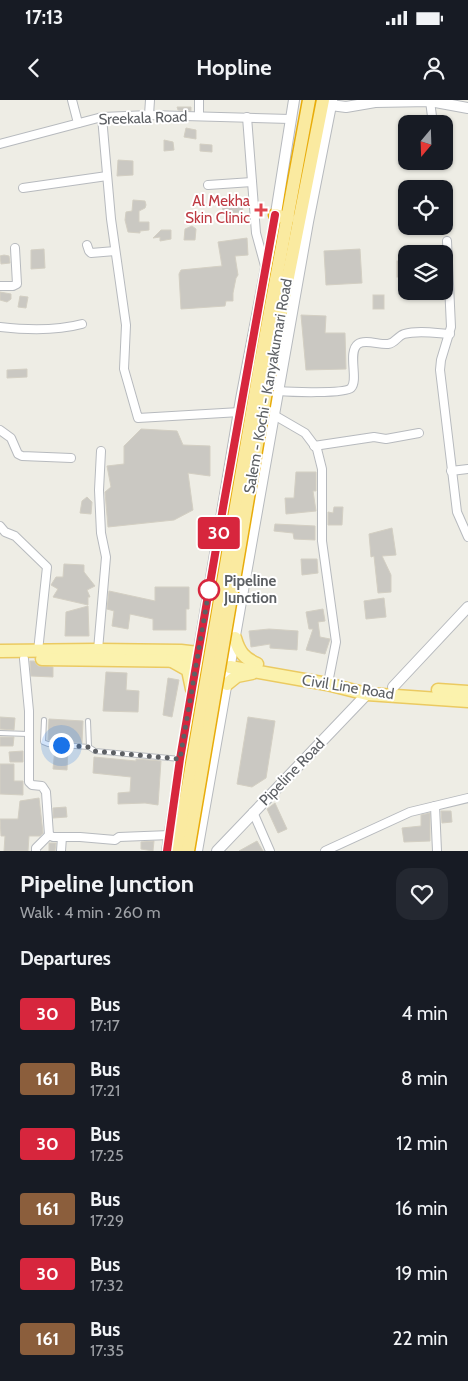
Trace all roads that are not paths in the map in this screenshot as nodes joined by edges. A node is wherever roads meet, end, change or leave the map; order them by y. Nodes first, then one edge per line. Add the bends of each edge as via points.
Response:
1 (72, 100) edge
2 (150, 100) edge
3 (199, 100) edge
4 (294, 100) edge
5 (309, 100) edge
6 (421, 100) edge
7 (430, 101) edge
8 (329, 102) edge
9 (466, 105) edge
10 (149, 115) junction
11 (431, 115) edge
12 (199, 116) junction
13 (102, 117) junction
14 (247, 117) junction
15 (290, 119) junction
16 (78, 123) junction
17 (0, 144) edge
18 (107, 176) junction
19 (252, 182) junction
20 (208, 185) dead end
21 (24, 188) dead end
22 (293, 219) junction
23 (447, 241) dead end
24 (88, 244) dead end
25 (15, 248) dead end
26 (115, 251) junction
27 (266, 268) junction
28 (0, 286) edge
29 (82, 324) dead end
30 (0, 328) edge
31 (450, 334) junction
32 (279, 391) junction
33 (240, 412) junction
34 (274, 415) junction
35 (0, 430) edge
36 (419, 433) dead end
37 (314, 446) junction
38 (100, 451) dead end
39 (71, 458) dead end
40 (468, 469) edge
41 (451, 471) junction
42 (224, 502) junction
43 (258, 509) junction
44 (0, 526) edge
45 (218, 537) junction
46 (468, 537) edge
47 (252, 542) junction
48 (468, 607) edge
49 (235, 638) junction
50 (98, 650) junction
51 (38, 651) junction
52 (10, 656) edge
53 (197, 657) junction
54 (170, 660) junction
55 (230, 663) junction
56 (259, 669) junction
57 (329, 678) junction
58 (227, 684) junction
59 (393, 687) junction
60 (192, 689) junction
61 (468, 692) edge
62 (367, 694) junction
63 (468, 700) edge
64 (44, 720) dead end
65 (88, 721) dead end
66 (0, 733) edge
67 (28, 734) junction
68 (89, 747) junction
69 (180, 759) junction
70 (178, 773) junction
71 (210, 778) junction
72 (176, 790) junction
73 (207, 794) junction
74 (468, 798) edge
75 (435, 806) junction
76 (253, 812) junction
77 (49, 835) junction
78 (170, 835) junction
79 (62, 837) junction
80 (334, 849) edge
81 (36, 851) edge
82 (61, 851) edge
83 (167, 851) edge
84 (177, 851) edge
85 (188, 851) edge
86 (197, 851) edge
87 (217, 851) edge
88 (270, 851) edge
89 (325, 851) edge
90 (437, 851) edge

1 - 16 street
2 - 10 street
3 - 12 street
4 - 15 street
5 - 22 highway, Salem - Kochi - Kanyakumari Road
6 - 7 street
6 - 8 street via 346,107
7 - 9 street
7 - 11 street
8 - 22 highway, Salem - Kochi - Kanyakumari Road
10 - 12 street, Sreekala Road
10 - 13 street, Sreekala Road
12 - 14 street, Sreekala Road
13 - 16 street, Sreekala Road
13 - 18 street
14 - 15 street, Sreekala Road
14 - 19 street
15 - 22 street
16 - 17 street, Sreekala Road
18 - 21 street
18 - 26 street
19 - 20 street
19 - 27 street via 256,233
22 - 27 street, Salem - Kochi - Kanyakumari Road
22 - 32 street, Salem - Kochi - Kanyakumari Road
22 - 84 highway, Salem - Kochi - Kanyakumari Road, bridge via 260,366
22 - 85 highway, Salem - Kochi - Kanyakumari Road, bridge
23 - 31 street
24 - 26 street via 91,253
25 - 28 street via 17,284
26 - 33 street via 126,325 124,369 138,418
27 - 33 street, Salem - Kochi - Kanyakumari Road
29 - 30 street via 73,327
31 - 32 street via 411,332 400,335 390,344 360,342 354,352 354,377 350,390
31 - 41 street via 440,370
32 - 34 street, Salem - Kochi - Kanyakumari Road
33 - 42 street, Salem - Kochi - Kanyakumari Road
34 - 37 street via 305,433
34 - 43 street, Salem - Kochi - Kanyakumari Road
35 - 39 street via 11,438 22,456
36 - 37 street
37 - 57 street via 322,469 322,541 336,642
38 - 50 street via 101,533 106,557
40 - 41 street
41 - 46 street via 457,512
42 - 43 street via 249,511
42 - 45 street, Salem - Kochi - Kanyakumari Road
43 - 47 street, Salem - Kochi - Kanyakumari Road
44 - 51 street via 15,536 46,567
45 - 47 street via 228,533
45 - 53 street, Salem - Kochi - Kanyakumari Road
47 - 49 street, Salem - Kochi - Kanyakumari Road
48 - 59 street
49 - 55 street, Salem - Kochi - Kanyakumari Road
49 - 56 main road via 240,652
50 - 51 main road
50 - 53 main road via 181,651
51 - 52 main road
52 - 54 main road
52 - 67 street via 28,711
53 - 54 main road
53 - 60 street, Salem - Kochi - Kanyakumari Road
54 - 60 main road via 188,670
55 - 56 main road, Civil Line Road
55 - 58 street, Salem - Kochi - Kanyakumari Road
56 - 57 main road, Civil Line Road
56 - 58 main road via 238,676
56 - 62 main road, Civil Line Road
57 - 59 main road, Civil Line Road
58 - 71 street, Salem - Kochi - Kanyakumari Road
59 - 61 main road, Civil Line Road
60 - 69 street, Salem - Kochi - Kanyakumari Road
62 - 63 main road, Civil Line Road
62 - 76 street, Pipeline Road
64 - 68 lane via 43,742
65 - 68 lane
66 - 67 lane
67 - 77 street via 29,782 42,786 46,792
68 - 69 lane via 94,751
69 - 70 street, Salem - Kochi - Kanyakumari Road
70 - 71 street
70 - 72 street, Salem - Kochi - Kanyakumari Road
71 - 73 street, Salem - Kochi - Kanyakumari Road
72 - 73 street via 183,785
72 - 78 street, Salem - Kochi - Kanyakumari Road
73 - 86 street, Salem - Kochi - Kanyakumari Road
74 - 75 street
75 - 80 street via 410,812
75 - 90 street
76 - 87 street, Pipeline Road
76 - 88 street
77 - 79 street
77 - 81 street
78 - 79 street via 119,837 115,840
78 - 83 street, Salem - Kochi - Kanyakumari Road
79 - 82 street
80 - 89 street

